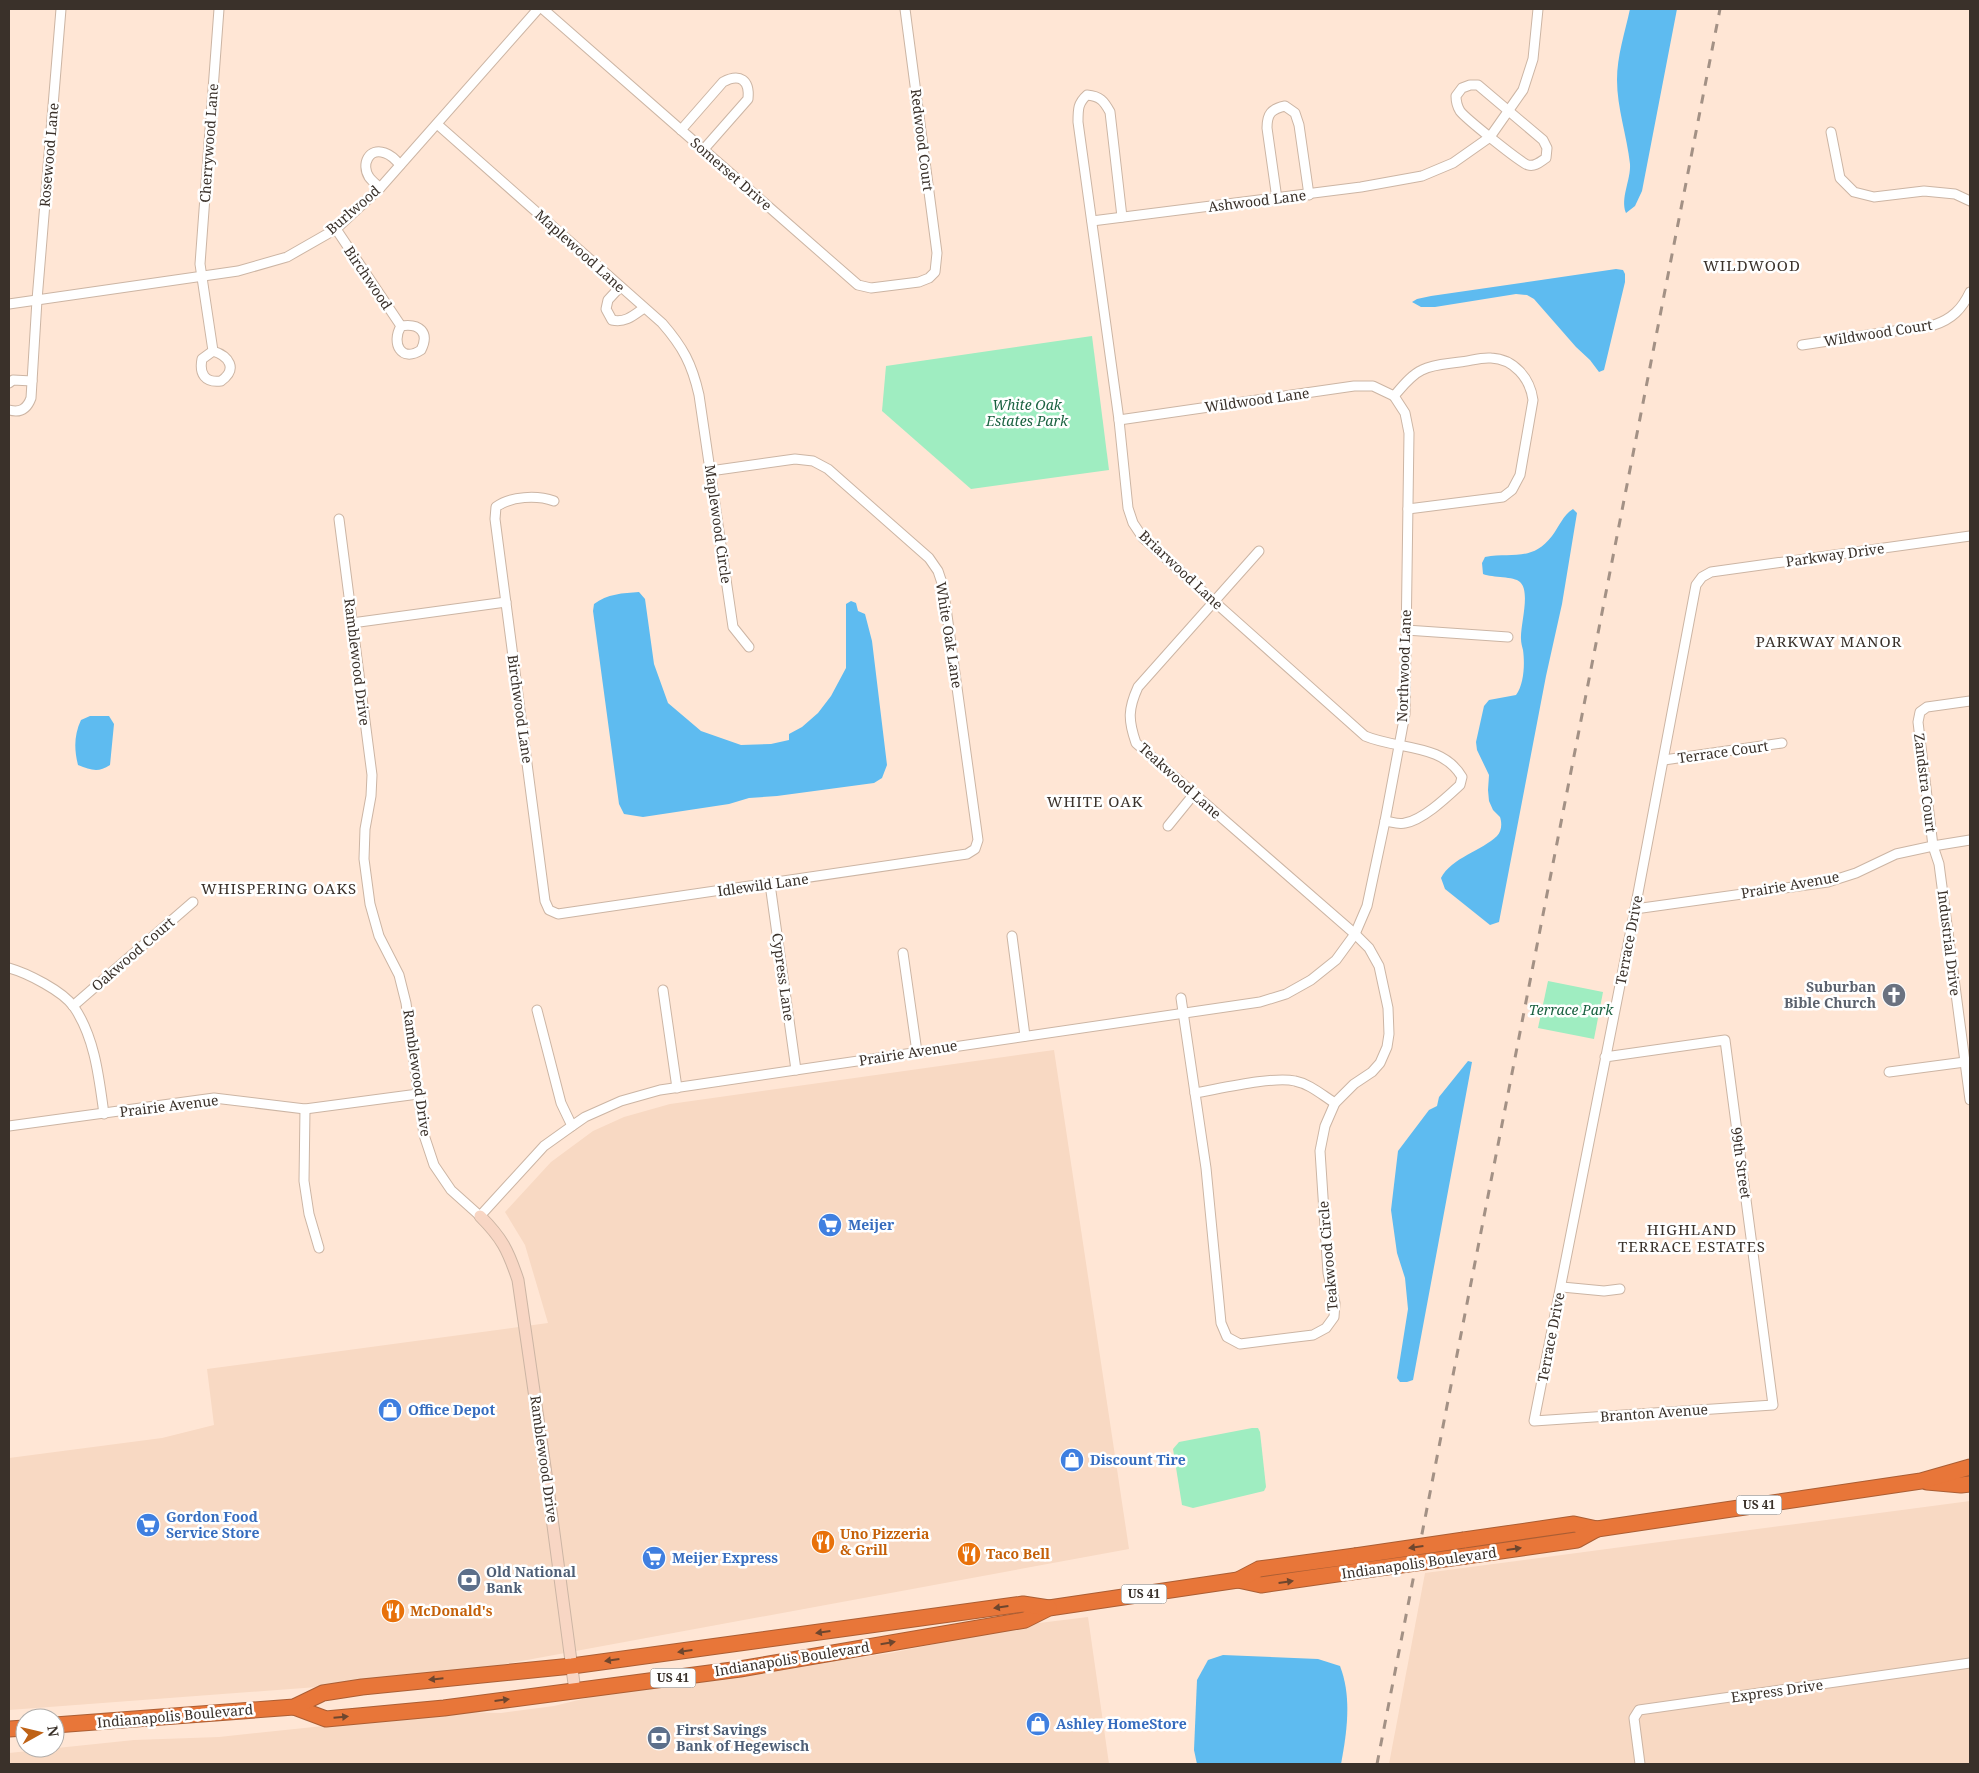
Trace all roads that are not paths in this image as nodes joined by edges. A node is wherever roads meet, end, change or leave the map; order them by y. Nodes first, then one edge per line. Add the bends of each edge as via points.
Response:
1 (61, 9) edge
2 (219, 9) edge
3 (538, 9) edge
4 (543, 9) edge
5 (905, 9) edge
6 (1538, 9) edge
7 (1510, 111) junction
8 (437, 124) junction
9 (681, 130) junction
10 (1831, 132) dead end
11 (1490, 137) junction
12 (704, 149) junction
13 (400, 164) junction
14 (380, 188) junction
15 (1309, 195) junction
16 (1277, 199) junction
17 (1970, 201) edge
18 (1122, 217) junction
19 (1092, 221) junction
20 (336, 229) junction
21 (935, 272) joint
22 (202, 276) junction
23 (620, 287) junction
24 (1970, 292) edge
25 (37, 300) junction
26 (9, 304) edge
27 (644, 308) junction
28 (401, 326) dead end
29 (1802, 345) dead end
30 (213, 351) dead end
31 (32, 381) junction
32 (9, 382) edge
33 (699, 396) joint
34 (1394, 396) junction
35 (9, 410) edge
36 (1118, 420) junction
37 (710, 471) junction
38 (554, 501) dead end
39 (1408, 509) junction
40 (338, 519) dead end
41 (1970, 536) edge
42 (1259, 551) dead end
43 (1702, 577) joint
44 (1214, 601) junction
45 (506, 602) junction
46 (352, 623) junction
47 (1406, 630) junction
48 (1508, 637) dead end
49 (749, 647) dead end
50 (1970, 701) edge
51 (1782, 743) dead end
52 (1399, 745) junction
53 (1664, 760) junction
54 (1194, 794) junction
55 (1385, 822) junction
56 (1168, 826) dead end
57 (1970, 840) edge
58 (1933, 846) junction
59 (974, 849) joint
60 (770, 884) junction
61 (193, 902) dead end
62 (1635, 909) junction
63 (550, 910) joint
64 (1355, 934) junction
65 (1012, 936) dead end
66 (903, 953) dead end
67 (9, 968) edge
68 (662, 990) dead end
69 (1181, 998) dead end
70 (73, 1006) junction
71 (537, 1010) dead end
72 (1183, 1013) junction
73 (1026, 1036) junction
74 (917, 1052) junction
75 (1605, 1057) junction
76 (1965, 1062) junction
77 (796, 1070) junction
78 (1889, 1072) dead end
79 (677, 1088) junction
80 (1195, 1093) junction
81 (418, 1094) junction
82 (1970, 1100) edge
83 (1335, 1103) junction
84 (305, 1109) junction
85 (104, 1114) junction
86 (9, 1126) edge
87 (572, 1126) junction
88 (480, 1216) junction
89 (319, 1248) dead end
90 (1562, 1287) junction
91 (1620, 1289) dead end
92 (1773, 1405) joint
93 (1534, 1421) joint
94 (1970, 1467) edge
95 (1921, 1481) junction
96 (1970, 1484) edge
97 (1598, 1529) junction
98 (1238, 1580) junction
99 (1049, 1608) junction
100 (1970, 1663) edge
101 (572, 1666) junction
102 (575, 1691) junction
103 (294, 1706) junction
104 (65, 1724) edge
105 (1640, 1764) edge

1 - 25 street, Rosewood Lane
2 - 22 street, Cherrywood Lane via 200,264
3 - 8 street, Burlwood
4 - 9 street, Somerset Drive
5 - 21 street, Redwood Court via 937,253
6 - 7 street, Ashwood Lane via 1534,59 1523,90
7 - 11 street, Ashwood Lane
7 - 11 street via 1478,85 1462,88 1456,96 1461,112
7 - 11 street via 1543,140 1548,148 1546,158 1527,165
8 - 13 street, Burlwood
8 - 23 street, Maplewood Lane
9 - 12 street, Somerset Drive
9 - 12 street via 723,82 739,78 746,83 748,99
10 - 17 street via 1840,178 1854,192 1874,197 1924,190 1955,194
11 - 15 street, Ashwood Lane via 1453,163 1422,176
12 - 21 street, Somerset Drive via 858,285 871,288 919,282
13 - 14 street, Burlwood
13 - 14 street via 384,152 376,152 367,158 365,163 369,177
14 - 20 street, Burlwood
15 - 16 street, Ashwood Lane
15 - 16 street via 1299,125 1295,113 1285,106 1276,108 1267,118
16 - 18 street, Ashwood Lane
18 - 19 street, Ashwood Lane
18 - 19 street, Briarwood Lane via 1110,112 1105,101 1096,95 1087,95 1078,108
19 - 36 street, Briarwood Lane
20 - 22 street, Burlwood via 287,257 238,271
20 - 28 street, Birchwood
22 - 25 street, Burlwood
22 - 30 street, Cherrywood Lane
23 - 27 street, Maplewood Lane
23 - 27 street via 608,300 606,309 612,320 628,319
24 - 29 street, Wildwood Court via 1957,312 1934,325
25 - 26 street, Burlwood
25 - 31 street, Rosewood Lane
27 - 33 street, Maplewood Lane via 672,335 687,356
31 - 32 street
31 - 35 street, Rosewood Lane via 28,405 18,411
33 - 37 street, Maplewood Circle
34 - 36 street, Wildwood Lane via 1373,386 1354,386
34 - 39 street, Northwood Lane via 1405,413 1409,433
34 - 39 street via 1422,370 1490,358 1508,361 1521,372 1532,388 1534,400 1520,475 1512,490 1503,497
36 - 44 street, Briarwood Lane via 1128,508 1133,523 1143,538
37 - 49 street, Maplewood Circle via 733,627
37 - 59 street, White Oak Lane via 794,459 813,461 828,470 914,545 938,571 943,586 978,840
38 - 45 street, Birchwood Lane via 541,497 504,502 496,507
39 - 47 street, Northwood Lane
40 - 46 street, Ramblewood Drive
41 - 43 street, Parkway Drive via 1711,572
42 - 44 street, Teakwood Lane
43 - 53 street, Terrace Drive via 1696,586
44 - 52 street, Briarwood Lane via 1365,736
44 - 54 street, Teakwood Lane via 1138,686 1130,703 1130,724 1136,743
45 - 46 street
45 - 63 street, Birchwood Lane via 545,901
46 - 81 street, Ramblewood Drive via 372,775 364,859 370,904 380,936 399,975
47 - 48 street
47 - 52 street, Northwood Lane via 1405,714
50 - 58 street, Zandstra Court via 1920,712 1918,722
51 - 53 street, Terrace Court
52 - 55 street, Northwood Lane
52 - 55 street, Briarwood Lane via 1426,750 1457,768 1462,778 1460,785 1414,820 1403,824
53 - 62 street, Terrace Drive
54 - 56 street
54 - 64 street, Teakwood Lane
55 - 64 street, Northwood Lane via 1367,906
57 - 58 street, Prairie Avenue
58 - 62 street, Prairie Avenue via 1896,854 1828,882
58 - 76 street, Industrial Drive via 1939,864
59 - 60 street, Idlewild Lane via 967,854
60 - 63 street, Idlewild Lane via 558,914
60 - 77 street, Cypress Lane
61 - 70 street, Oakwood Court
62 - 75 street, Terrace Drive
64 - 72 street, Prairie Avenue via 1336,960 1286,994 1260,1002
64 - 83 street, Teakwood Circle via 1369,948 1379,966 1388,1008 1389,1034 1380,1063
65 - 73 street
66 - 74 street
67 - 70 street via 43,982
68 - 79 street
69 - 72 street, Teakwood Circle
70 - 85 street via 88,1034
71 - 87 street via 560,1103
72 - 73 street, Prairie Avenue
72 - 80 street, Teakwood Circle
73 - 74 street, Prairie Avenue
74 - 77 street, Prairie Avenue
75 - 90 street, Terrace Drive
75 - 92 street, 99th Street via 1725,1040
76 - 78 street
76 - 82 street, Industrial Drive
77 - 79 street, Prairie Avenue
79 - 87 street, Prairie Avenue via 621,1101
80 - 83 street via 1294,1080
80 - 83 street, Teakwood Circle via 1206,1168 1221,1323 1227,1337 1240,1344 1314,1335 1326,1328 1334,1317 1320,1151 1325,1126
81 - 84 street, Prairie Avenue
81 - 88 street, Ramblewood Drive via 424,1135 434,1165 451,1190
84 - 85 street, Prairie Avenue via 214,1098
84 - 89 street via 304,1182 308,1214
85 - 86 street, Prairie Avenue
87 - 88 street, Prairie Avenue via 544,1146
88 - 101 street, Ramblewood Drive via 509,1252 518,1280
90 - 91 street via 1604,1291
90 - 93 street, Terrace Drive
92 - 93 street, Branton Avenue
94 - 95 highway, Indianapolis Boulevard / US 41
95 - 96 highway, Indianapolis Boulevard / US 41
95 - 97 highway, Indianapolis Boulevard / US 41
97 -> 98 highway, Indianapolis Boulevard / US 41, bridge via 1574,1524 1259,1570
98 -> 97 highway, Indianapolis Boulevard / US 41, bridge via 1261,1585 1466,1556 1577,1540
98 - 99 highway, Indianapolis Boulevard / US 41
99 -> 101 highway, Indianapolis Boulevard / US 41 via 1023,1604
102 -> 99 highway, Indianapolis Boulevard / US 41 via 740,1669 1025,1620
100 - 105 street, Express Drive via 1639,1710 1634,1718
101 - 102 street, Ramblewood Drive
101 -> 103 highway, Indianapolis Boulevard / US 41 via 332,1691
103 -> 102 highway, Indianapolis Boulevard / US 41 via 326,1718 444,1708
103 - 104 highway, Indianapolis Boulevard / US 41

